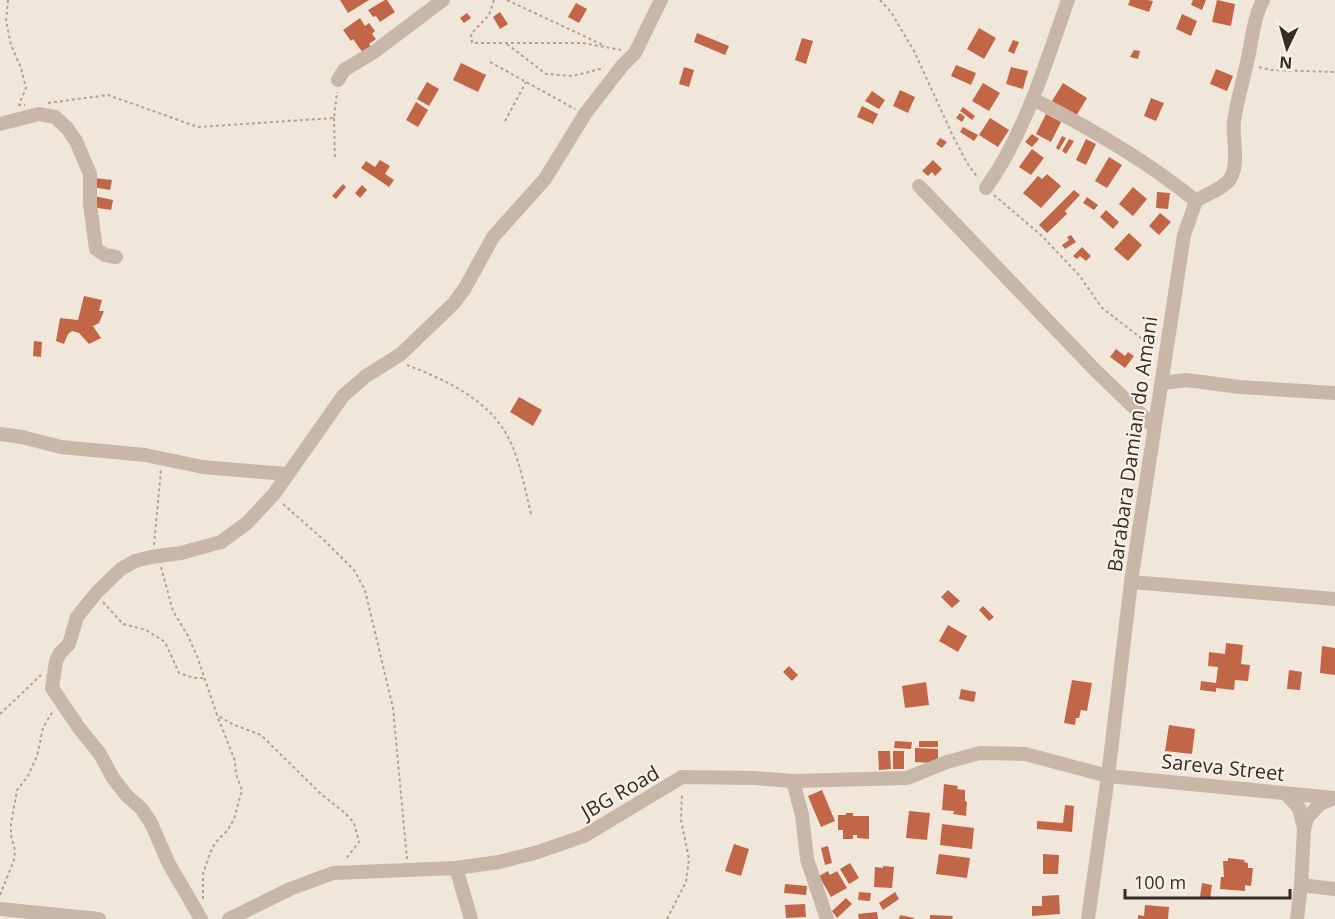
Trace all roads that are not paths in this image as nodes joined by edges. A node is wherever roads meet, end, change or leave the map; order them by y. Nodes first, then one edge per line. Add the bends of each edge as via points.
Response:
1 (443, 0) edge
2 (661, 0) edge
3 (1068, 0) edge
4 (1263, 0) edge
5 (428, 5) edge
6 (338, 80) dead end
7 (1033, 99) junction
8 (0, 124) edge
9 (919, 186) dead end
10 (986, 188) road end
11 (1196, 201) junction
12 (117, 257) dead end
13 (1162, 383) junction
14 (1335, 393) edge
15 (1154, 427) junction
16 (0, 434) edge
17 (287, 474) junction
18 (1131, 582) junction
19 (1335, 598) edge
20 (1108, 776) junction
21 (793, 781) junction
22 (1286, 794) junction
23 (1335, 798) edge
24 (1304, 830) junction
25 (456, 868) junction
26 (1301, 885) junction
27 (1335, 889) edge
28 (0, 909) edge
29 (200, 918) edge
30 (96, 919) edge
31 (229, 919) edge
32 (471, 919) edge
33 (827, 919) edge
34 (1088, 919) edge
35 (1297, 919) edge

1 - 5 street
2 - 17 street via 635,53 585,114 545,179 493,237 465,288 393,360 343,396
3 - 7 street
4 - 11 street via 1239,92 1232,176
5 - 6 street via 374,52 344,70
7 - 10 street via 1004,162
7 - 11 street via 1121,147
8 - 12 street via 39,114 60,120 76,141 90,174 96,249
9 - 15 street
11 - 13 street, Barabara Damian do Amani via 1184,235
13 - 14 street via 1186,380
13 - 15 street, Barabara Damian do Amani
15 - 18 street, Barabara Damian do Amani
16 - 17 street via 61,447 146,454 222,470
17 - 29 street via 247,523 221,542 135,561 121,569 77,616 69,644 56,661 52,688 113,778 151,823
18 - 19 street
18 - 20 street, Barabara Damian do Amani
20 - 21 street, JBG Road via 1025,754 980,753 907,778
20 - 22 street, Sareva Street
20 - 34 street, Barabara Damian do Amani
21 - 25 street, JBG Road via 682,777 584,836 528,855
21 - 33 street via 807,859
22 - 23 street, Sareva Street
22 - 24 street via 1299,808
23 - 24 street via 1313,810
24 - 26 street
25 - 31 street, JBG Road via 333,873
25 - 32 street
26 - 27 street
26 - 35 street
28 - 30 street

